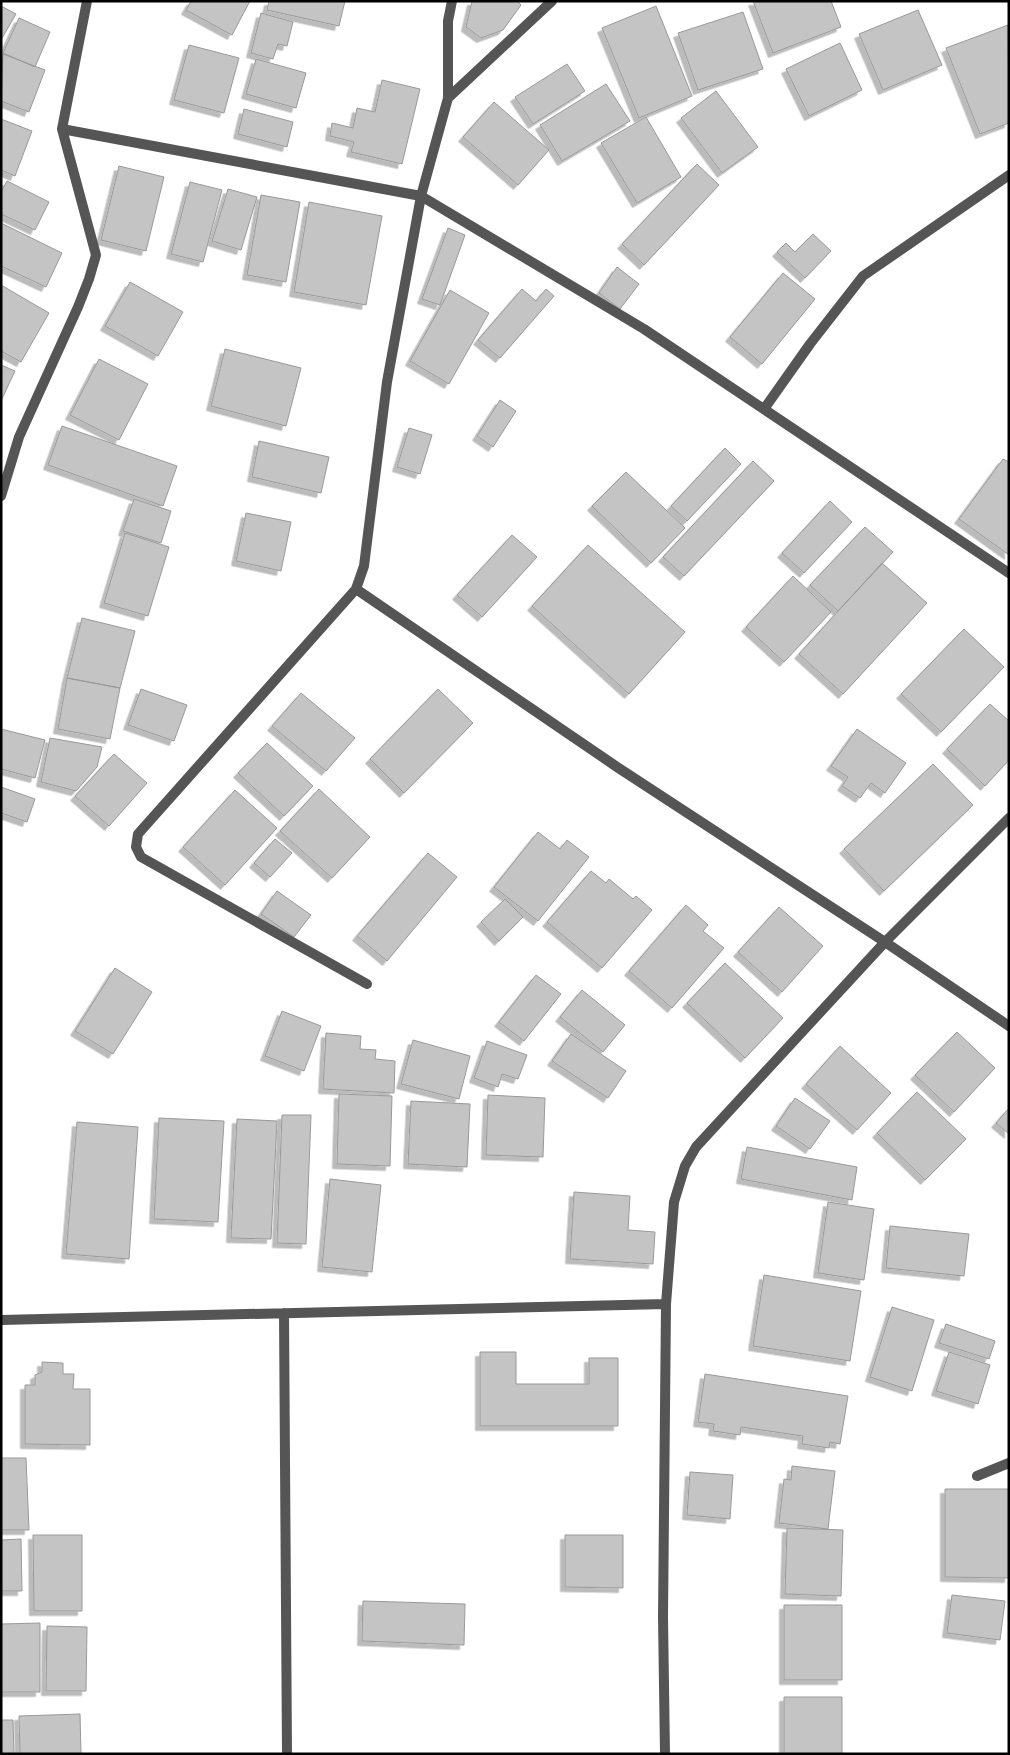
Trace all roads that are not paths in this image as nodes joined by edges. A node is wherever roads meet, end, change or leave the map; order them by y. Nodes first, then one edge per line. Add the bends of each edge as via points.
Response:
1 (87, 1) edge
2 (452, 1) edge
3 (552, 1) edge
4 (448, 98) junction
5 (62, 129) junction
6 (1009, 175) edge
7 (422, 196) junction
8 (764, 409) junction
9 (1, 496) edge
10 (1009, 573) edge
11 (356, 590) junction
12 (1009, 818) edge
13 (885, 942) junction
14 (367, 984) dead end
15 (1009, 1026) edge
16 (666, 1304) junction
17 (284, 1313) junction
18 (1, 1320) edge
19 (1009, 1463) edge
20 (977, 1476) dead end
21 (287, 1754) edge
22 (664, 1754) edge

1 - 5 street
2 - 4 street via 448,21
3 - 4 street
4 - 7 street
5 - 7 street
5 - 9 street via 96,255 84,293 19,437
6 - 8 street via 864,276
7 - 8 street via 644,329
7 - 11 street via 387,382 364,566
8 - 10 street
11 - 13 street via 617,767
11 - 14 street via 138,834 136,847 141,857
12 - 13 street
13 - 15 street
13 - 16 street via 696,1147 685,1166 674,1202
16 - 17 street
16 - 22 street
17 - 18 street
17 - 21 street
19 - 20 street

